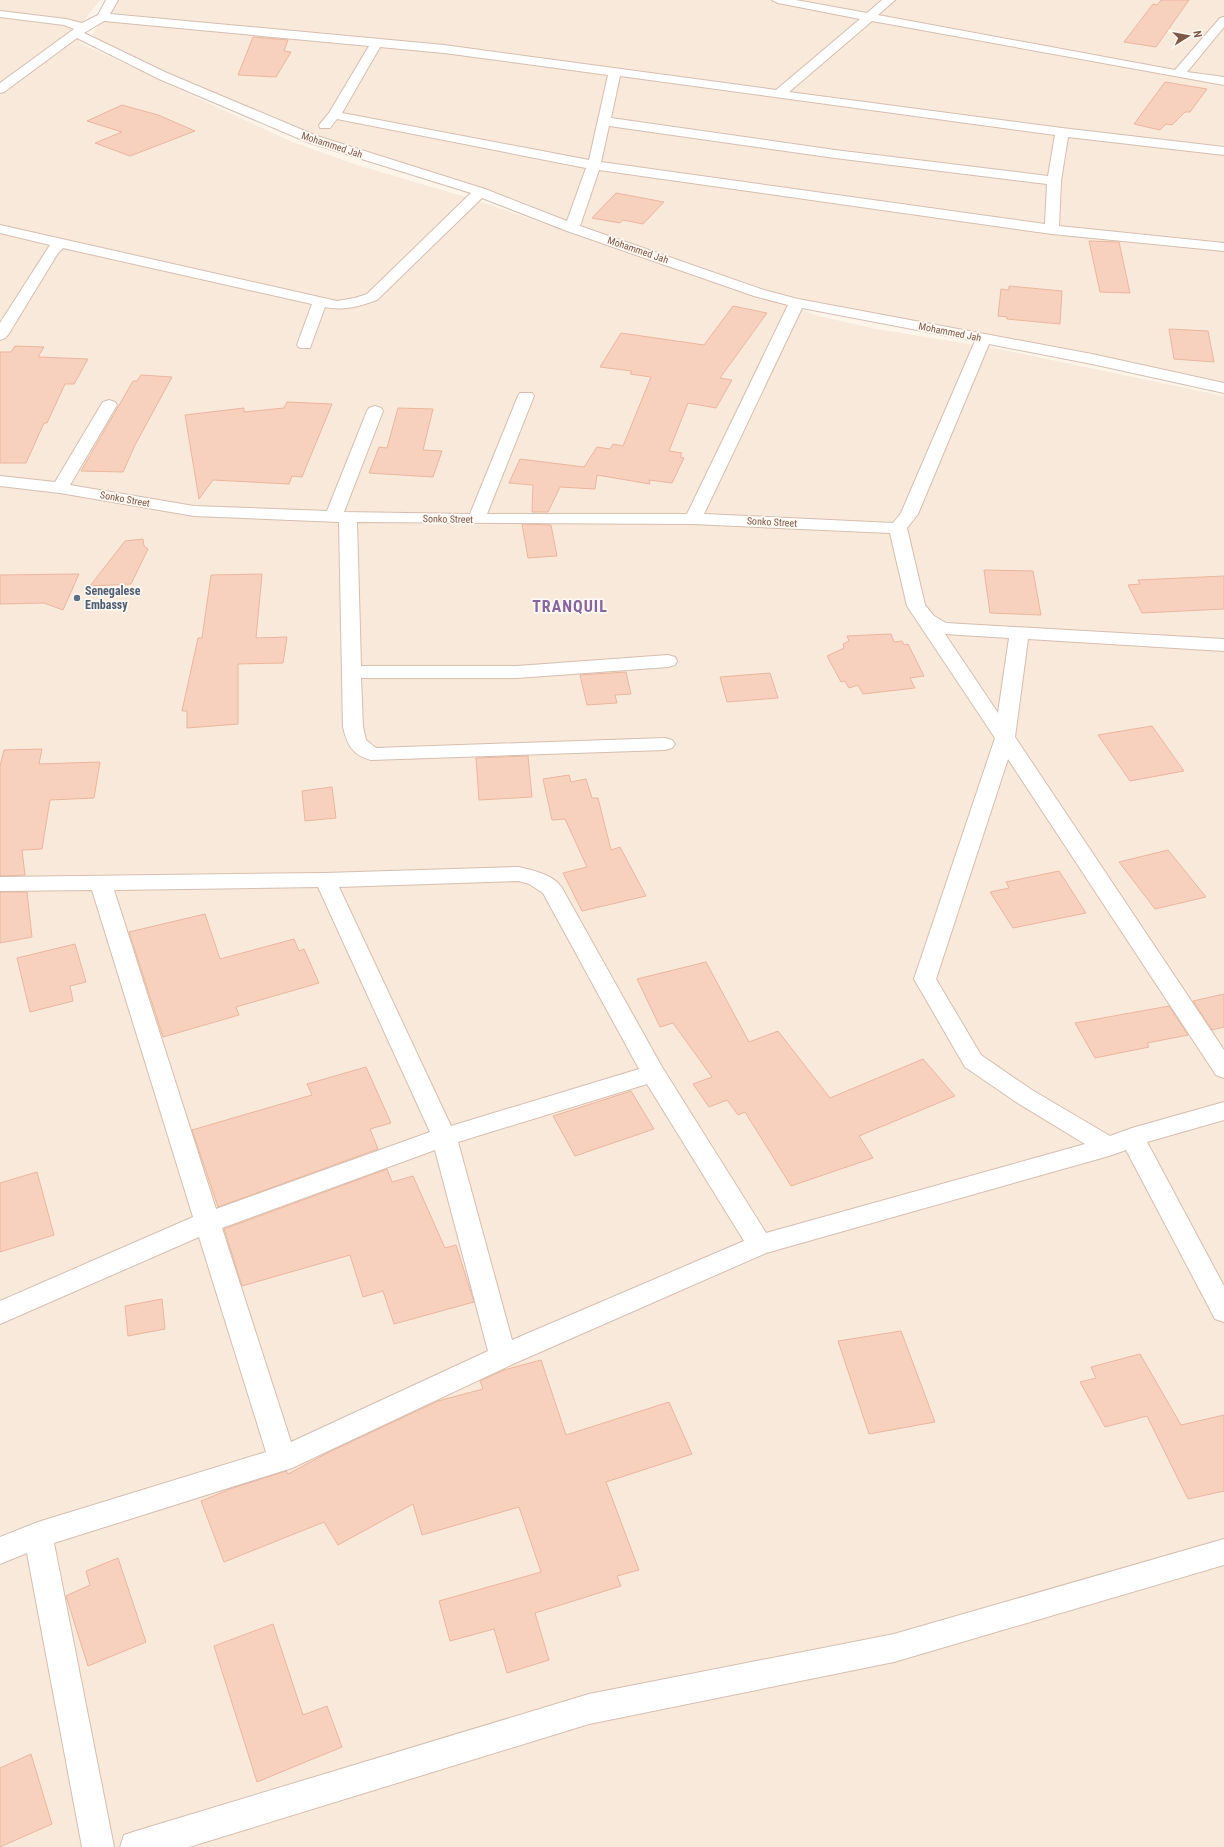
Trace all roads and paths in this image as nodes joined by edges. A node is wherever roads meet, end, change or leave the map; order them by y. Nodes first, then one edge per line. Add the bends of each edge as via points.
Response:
1 (112, 0) edge
2 (778, 0) edge
3 (889, 0) edge
4 (0, 14) edge
5 (868, 16) junction
6 (103, 17) junction
7 (1224, 20) edge
8 (80, 30) junction
9 (377, 42) junction
10 (615, 72) junction
11 (1178, 74) junction
12 (1224, 80) edge
13 (0, 89) edge
14 (779, 94) junction
15 (334, 115) junction
16 (604, 122) junction
17 (1062, 132) junction
18 (312, 140) junction
19 (1224, 151) edge
20 (594, 165) junction
21 (1054, 181) junction
22 (480, 192) junction
23 (572, 228) junction
24 (0, 229) edge
25 (1052, 230) junction
26 (60, 243) junction
27 (1224, 247) edge
28 (320, 301) junction
29 (797, 303) junction
30 (0, 335) edge
31 (984, 339) junction
32 (305, 345) dead end
33 (1222, 390) edge
34 (526, 396) dead end
35 (109, 405) dead end
36 (375, 411) dead end
37 (0, 481) edge
38 (60, 488) junction
39 (340, 517) junction
40 (476, 519) junction
41 (693, 519) junction
42 (898, 528) junction
43 (927, 620) junction
44 (1019, 634) junction
45 (1224, 645) edge
46 (668, 661) dead end
47 (352, 672) junction
48 (1004, 738) junction
49 (665, 744) dead end
50 (325, 880) junction
51 (101, 882) junction
52 (0, 884) edge
53 (1224, 1069) edge
54 (653, 1073) junction
55 (1224, 1111) edge
56 (444, 1137) junction
57 (1132, 1137) junction
58 (1109, 1147) junction
59 (206, 1222) junction
60 (760, 1245) junction
61 (1224, 1311) edge
62 (0, 1313) edge
63 (503, 1356) junction
64 (282, 1459) junction
65 (38, 1535) junction
66 (0, 1551) edge
67 (1224, 1552) edge
68 (98, 1847) edge
69 (136, 1847) edge

1 - 6 street
2 - 5 street
3 - 5 street
4 - 8 street, Mohammed Jah via 66,22
5 - 11 street
5 - 14 street
6 - 8 street
6 - 9 street
7 - 11 street
8 - 13 street
8 - 18 street, Mohammed Jah via 163,76
9 - 10 street
9 - 15 street
10 - 14 street
10 - 16 street
11 - 12 street
14 - 17 street
15 - 18 street
15 - 20 street
16 - 20 street
16 - 21 street
17 - 19 street
17 - 21 street
18 - 22 street, Mohammed Jah
20 - 23 street
20 - 25 street
21 - 25 street
22 - 23 street, Mohammed Jah
22 - 28 street via 372,297 337,305
23 - 29 street, Mohammed Jah
24 - 26 street
25 - 27 street
26 - 28 street
26 - 30 street via 52,250
28 - 32 street
29 - 31 street, Mohammed Jah
29 - 41 street
31 - 33 street, Mohammed Jah via 1092,359
31 - 42 street via 908,514
34 - 40 street
35 - 38 street
36 - 39 street
37 - 38 street, Sonko Street
38 - 39 street, Sonko Street via 194,511
39 - 40 street, Sonko Street
39 - 47 street
40 - 41 street, Sonko Street
41 - 42 street, Sonko Street
42 - 43 street via 916,606
43 - 44 street via 942,628
43 - 48 street
44 - 45 street
44 - 48 street
46 - 47 street via 517,672
47 - 49 street via 353,727 357,743 371,754
48 - 53 street
48 - 58 street via 925,979 973,1061 1024,1096
50 - 51 street
50 - 54 street via 518,874 537,879 551,888
50 - 56 street
51 - 52 street
51 - 59 street
54 - 56 street
54 - 60 street
55 - 57 street
56 - 59 street
56 - 63 street
57 - 58 street
57 - 61 street
58 - 60 street
59 - 62 street
59 - 64 street
60 - 63 street
63 - 64 street
64 - 65 street
65 - 66 street
65 - 68 street
67 - 69 street via 894,1648 589,1709

